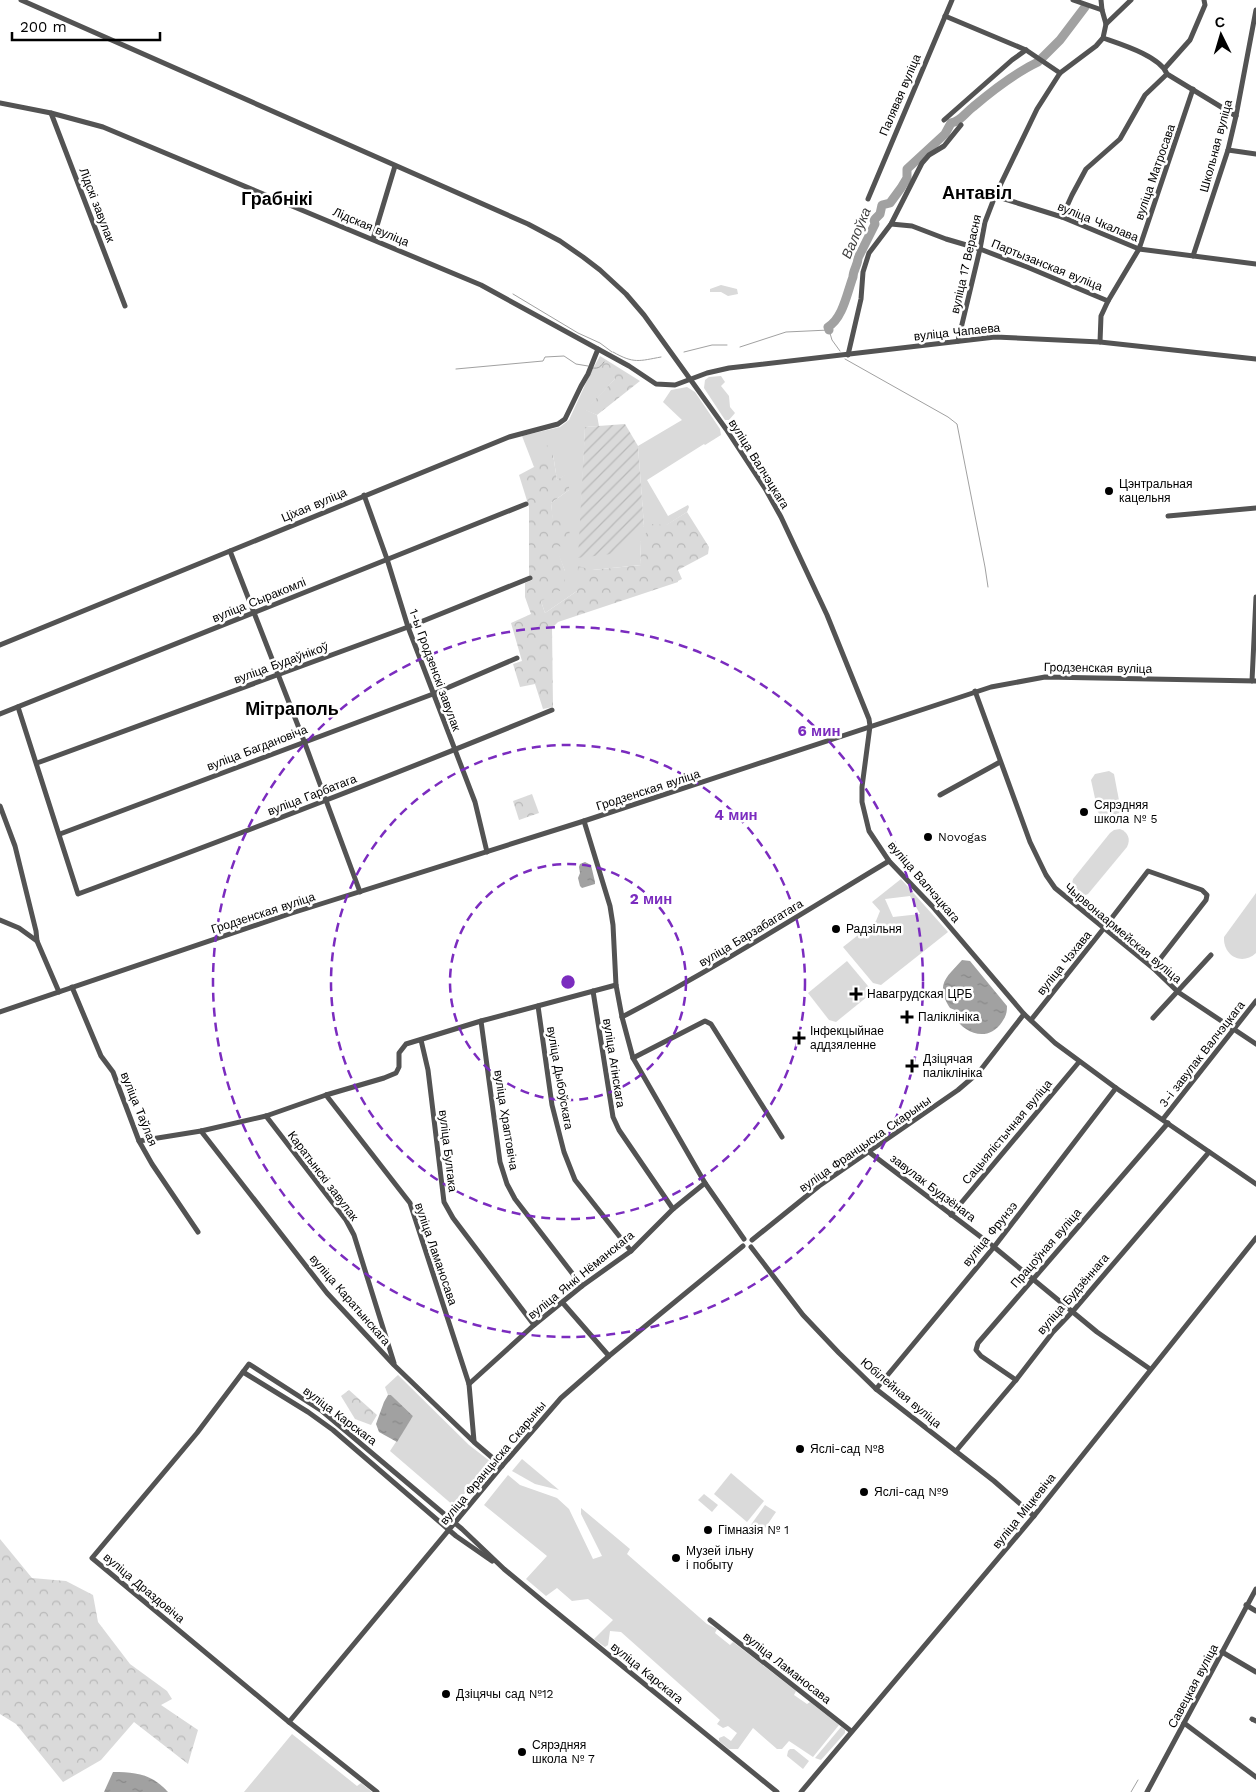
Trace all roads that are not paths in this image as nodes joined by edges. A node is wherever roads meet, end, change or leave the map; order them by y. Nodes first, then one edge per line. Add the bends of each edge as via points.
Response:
1 (21, 0) edge
2 (952, 0) edge
3 (1073, 0) edge
4 (1101, 0) edge
5 (1131, 0) edge
6 (1204, 0) edge
7 (1102, 10) junction
8 (1256, 10) edge
9 (945, 16) junction
10 (1106, 24) junction
11 (1103, 38) junction
12 (1026, 50) junction
13 (1166, 71) junction
14 (1060, 72) junction
15 (1194, 89) junction
16 (0, 103) edge
17 (51, 112) junction
18 (1236, 116) junction
19 (944, 120) dead end
20 (961, 125) dead end
21 (1228, 150) junction
22 (1256, 154) edge
23 (395, 166) junction
24 (995, 196) junction
25 (868, 198) dead end
26 (1062, 217) junction
27 (891, 224) junction
28 (373, 239) junction
29 (980, 249) junction
30 (1139, 249) junction
31 (1193, 256) junction
32 (1256, 264) edge
33 (1108, 301) junction
34 (125, 306) dead end
35 (958, 341) junction
36 (1100, 342) junction
37 (598, 349) junction
38 (848, 355) junction
39 (1256, 359) edge
40 (691, 380) junction
41 (364, 495) junction
42 (526, 504) dead end
43 (1256, 508) edge
44 (1168, 516) dead end
45 (230, 551) junction
46 (387, 559) junction
47 (530, 578) dead end
48 (1256, 597) edge
49 (255, 613) junction
50 (408, 627) junction
51 (0, 645) edge
52 (517, 658) dead end
53 (278, 675) junction
54 (1254, 681) edge
55 (975, 691) junction
56 (433, 694) junction
57 (18, 708) junction
58 (552, 710) dead end
59 (0, 714) edge
60 (870, 726) junction
61 (304, 741) junction
62 (454, 750) junction
63 (1000, 762) junction
64 (37, 763) junction
65 (940, 795) dead end
66 (326, 801) junction
67 (0, 806) edge
68 (584, 821) junction
69 (60, 834) junction
70 (487, 852) junction
71 (889, 861) junction
72 (360, 892) junction
73 (0, 920) edge
74 (1104, 928) junction
75 (37, 941) junction
76 (1211, 955) dead end
77 (1153, 968) junction
78 (616, 985) junction
79 (72, 988) junction
80 (593, 991) junction
81 (59, 992) junction
82 (1178, 992) junction
83 (1256, 1001) edge
84 (538, 1006) junction
85 (0, 1012) edge
86 (1024, 1014) junction
87 (622, 1017) junction
88 (1152, 1018) dead end
89 (1031, 1020) junction
90 (481, 1021) junction
91 (1234, 1029) junction
92 (421, 1040) junction
93 (1256, 1044) edge
94 (633, 1058) junction
95 (1079, 1062) junction
96 (1116, 1088) junction
97 (326, 1096) junction
98 (266, 1116) junction
99 (1165, 1121) junction
100 (201, 1131) junction
101 (782, 1137) dead end
102 (139, 1141) junction
103 (869, 1152) junction
104 (1209, 1152) junction
105 (705, 1183) junction
106 (1256, 1184) edge
107 (673, 1209) junction
108 (951, 1215) junction
109 (198, 1232) dead end
110 (1256, 1238) edge
111 (744, 1239) junction
112 (752, 1240) junction
113 (743, 1246) junction
114 (751, 1247) junction
115 (994, 1247) junction
116 (631, 1251) junction
117 (1033, 1278) junction
118 (582, 1286) junction
119 (562, 1302) junction
120 (1073, 1311) junction
121 (534, 1325) junction
122 (609, 1356) junction
123 (249, 1364) joint
124 (394, 1365) junction
125 (1150, 1369) junction
126 (244, 1372) junction
127 (1016, 1380) junction
128 (469, 1384) junction
129 (876, 1389) junction
130 (474, 1442) junction
131 (956, 1451) junction
132 (502, 1466) junction
133 (1034, 1516) junction
134 (455, 1523) junction
135 (449, 1530) junction
136 (504, 1569) junction
137 (1256, 1589) edge
138 (1246, 1605) junction
139 (1256, 1611) edge
140 (710, 1620) dead end
141 (1222, 1652) junction
142 (1256, 1672) edge
143 (289, 1722) junction
144 (1184, 1724) junction
145 (851, 1731) junction
146 (1256, 1777) edge
147 (376, 1792) edge
148 (777, 1792) edge
149 (801, 1792) edge
150 (1147, 1792) edge

1 - 23 street, вуліца Валчэцкага
2 - 9 street, Палявая вуліца
3 - 7 street
4 - 7 street
5 - 10 street
6 - 13 street via 1205,5 1190,40
7 - 10 street
8 - 18 street, Школьная вуліца
9 - 12 street
9 - 25 street, Палявая вуліца
10 - 11 street
11 - 13 street via 1140,52
11 - 14 street, вуліца 17 Верасня
12 - 14 street
12 - 19 street
13 - 15 street
13 - 26 street via 1145,95 1120,139 1086,169
14 - 24 street, вуліца 17 Верасня via 1037,109
15 - 18 street
15 - 30 street, вуліца Матросава
16 - 17 street, Лідская вуліца
17 - 28 street, Лідская вуліца via 103,127
17 - 34 street, Лідскі завулак
18 - 21 street, Школьная вуліца
20 - 27 street via 944,146 922,163
21 - 22 street
21 - 31 street, Школьная вуліца
23 - 28 street
23 - 40 street, вуліца Валчэцкага via 528,224 583,257 626,294
24 - 26 street, вуліца Чкалава
24 - 29 street, вуліца 17 Верасня via 985,222
26 - 30 street, вуліца Чкалава
27 - 29 street, Партызанская вуліца via 912,226
27 - 38 street via 869,253
28 - 37 street, Лідская вуліца via 481,284
29 - 33 street, Партызанская вуліца
29 - 35 street, вуліца 17 Верасня
30 - 31 street, вуліца Чкалава
30 - 33 street, вуліца Матросава
31 - 32 street, вуліца Чкалава
33 - 36 street, вуліца Матросава via 1101,316
35 - 36 street, вуліца Чапаева via 995,337
35 - 38 street, вуліца Чапаева
36 - 39 street, вуліца Чапаева
37 - 40 street, Лідская вуліца via 656,384 675,385
37 - 41 street, Ціхая вуліца via 565,419 558,424 509,436
38 - 40 street, вуліца Чапаева via 729,368
40 - 60 street, вуліца Валчэцкага via 766,490 781,518 827,615
41 - 45 street, Ціхая вуліца
41 - 46 street, 1-ы Гродзенскі завулак
42 - 46 street, вуліца Сыракомлі
43 - 44 street
45 - 49 street
45 - 51 street, Ціхая вуліца
46 - 49 street, вуліца Сыракомлі
46 - 50 street, 1-ы Гродзенскі завулак
47 - 50 street, вуліца Будаўнікоў
48 - 54 street
49 - 53 street
49 - 57 street, вуліца Сыракомлі
50 - 53 street, вуліца Будаўнікоў
50 - 56 street, 1-ы Гродзенскі завулак
52 - 56 street, вуліца Багдановіча
53 - 61 street
53 - 64 street, вуліца Будаўнікоў
54 - 55 street, Гродзенская вуліца via 1044,676
55 - 60 street, Гродзенская вуліца
55 - 63 street, Чырвонаармейская вуліца
56 - 61 street, вуліца Багдановіча
56 - 62 street, 1-ы Гродзенскі завулак
57 - 59 street, вуліца Сыракомлі
57 - 64 street
58 - 62 street, вуліца Гарбатага
60 - 68 street, Гродзенская вуліца
60 - 71 street, вуліца Валчэцкага via 862,802 869,831
61 - 66 street
61 - 69 street, вуліца Багдановіча
62 - 66 street, вуліца Гарбатага
62 - 70 street, 1-ы Гродзенскі завулак via 475,802
63 - 65 street
63 - 74 street, Чырвонаармейская вуліца via 1046,875 1055,888
64 - 69 street
66 - 69 street, вуліца Гарбатага via 78,894
66 - 72 street
67 - 75 street via 16,846
68 - 70 street, Гродзенская вуліца
68 - 78 street via 610,906
70 - 72 street, Гродзенская вуліца
71 - 86 street, вуліца Валчэцкага
71 - 87 street, вуліца Барзабагатага via 682,986
72 - 79 street, Гродзенская вуліца
73 - 75 street via 20,928
74 - 77 street, Чырвонаармейская вуліца
74 - 77 street, вуліца Чэхава via 1148,871 1202,890 1207,895 1206,900
74 - 89 street, вуліца Чэхава
75 - 81 street
76 - 82 street
77 - 82 street, Чырвонаармейская вуліца
78 - 80 street
78 - 87 street
79 - 81 street, Гродзенская вуліца
79 - 102 street, вуліца Таўлая via 102,1056 113,1072
80 - 84 street
80 - 107 street, вуліца Агінскага via 613,1117
81 - 85 street, Гродзенская вуліца
82 - 88 street
82 - 91 street, Чырвонаармейская вуліца
83 - 91 street, 3-і завулак Валчэцкага
84 - 90 street
84 - 116 street, вуліца Дыбоўскага via 552,1105 564,1152 575,1180
86 - 89 street, вуліца Валчэцкага
86 - 103 street, вуліца Францыска Скарыны via 979,1072
87 - 94 street
89 - 95 street, вуліца Валчэцкага
90 - 92 street
90 - 118 street, вуліца Храптовіча via 500,1162 507,1184 514,1199
91 - 93 street, Чырвонаармейская вуліца
91 - 99 street, 3-і завулак Валчэцкага
92 - 97 street via 406,1044 399,1053 396,1073
92 - 121 street, вуліца Булгака via 428,1070 444,1202
94 - 101 street via 705,1021 711,1024
94 - 105 street
95 - 96 street, вуліца Валчэцкага
95 - 108 street, Сацыялістычная вуліца
96 - 99 street, вуліца Валчэцкага
96 - 115 street, вуліца Фрунзэ
97 - 98 street
97 - 128 street, вуліца Ламаносава via 410,1203
98 - 100 street
98 - 124 street, Каратынскі завулак via 354,1235
99 - 104 street, вуліца Валчэцкага
99 - 117 street, Працоўная вуліца
100 - 102 street
100 - 124 street, вуліца Каратынскага via 327,1293
102 - 109 street, вуліца Таўлая
103 - 108 street, завулак Будзёнага
103 - 112 street, вуліца Францыска Скарыны via 819,1186
104 - 106 street, вуліца Валчэцкага
104 - 120 street, вуліца Будзённага
105 - 107 street, вуліца Янкі Нёманскага
105 - 111 street
107 - 116 street, вуліца Янкі Нёманскага
108 - 115 street, завулак Будзёнага
110 - 125 street, вуліца Міцкевіча
111 - 112 street
111 - 113 street
112 - 114 street
113 - 114 street
113 - 122 street, вуліца Францыска Скарыны
114 - 129 street, Юбілейная вуліца via 803,1315
115 - 117 street, завулак Будзёнага
115 - 129 street, вуліца Фрунзэ
116 - 118 street, вуліца Янкі Нёманскага
117 - 120 street, завулак Будзёнага
117 - 127 street, Працоўная вуліца via 978,1343 976,1350
118 - 119 street, вуліца Янкі Нёманскага
119 - 121 street, вуліца Янкі Нёманскага
119 - 122 street
120 - 125 street, завулак Будзёнага
120 - 127 street, вуліца Будзённага
121 - 128 street, вуліца Янкі Нёманскага
122 - 132 street, вуліца Францыска Скарыны via 561,1398
123 - 126 street, вуліца Драздовіча
123 - 134 street, вуліца Карскага via 322,1412
124 - 130 street, вуліца Каратынскага
125 - 133 street, вуліца Міцкевіча
126 - 135 street, вуліца Карскага via 332,1430
126 - 143 street, вуліца Драздовіча via 92,1558
127 - 131 street, вуліца Будзённага
128 - 130 street, вуліца Ламаносава
129 - 131 street, Юбілейная вуліца
130 - 132 street, вуліца Каратынскага
131 - 133 street, Юбілейная вуліца
132 - 134 street, вуліца Францыска Скарыны
133 - 145 street, вуліца Міцкевіча
134 - 135 street, вуліца Францыска Скарыны
134 - 136 street, вуліца Карскага
135 - 136 street, вуліца Карскага
135 - 143 street, вуліца Францыска Скарыны
136 - 148 street, вуліца Карскага
137 - 138 street, Савецкая вуліца
138 - 139 street
138 - 141 street, Савецкая вуліца
140 - 145 street, вуліца Ламаносава
141 - 142 street
141 - 144 street, Савецкая вуліца
143 - 147 street, вуліца Драздовіча
144 - 146 street
144 - 150 street, Савецкая вуліца
145 - 149 street, вуліца Міцкевіча

